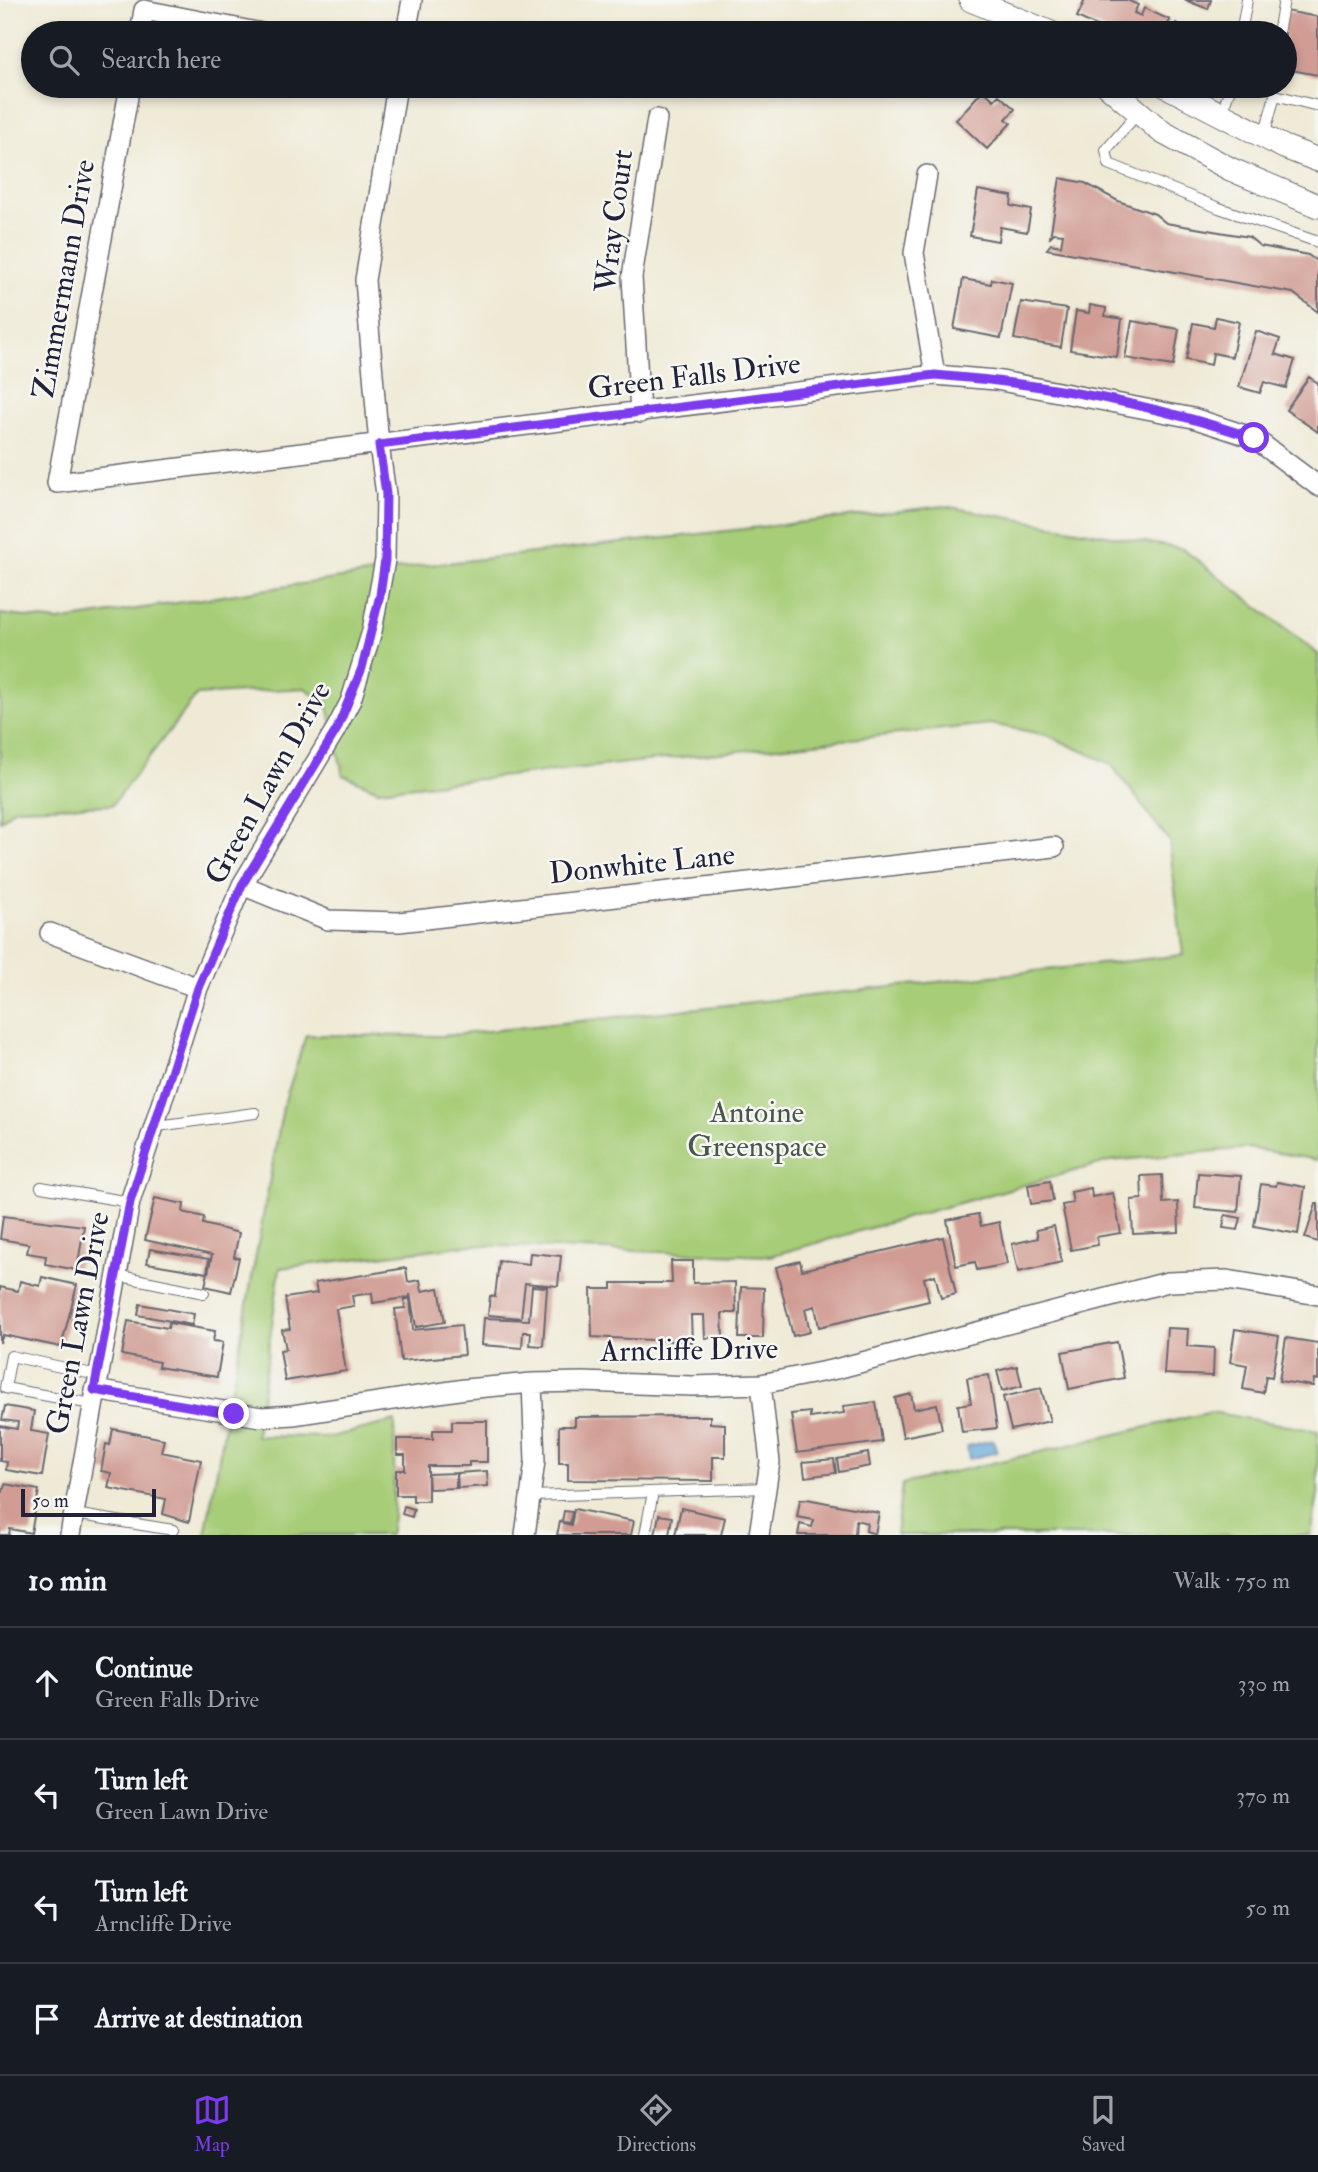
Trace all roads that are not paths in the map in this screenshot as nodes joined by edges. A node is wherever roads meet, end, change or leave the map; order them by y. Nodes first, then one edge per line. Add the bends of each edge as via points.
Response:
1 (412, 0) edge
2 (971, 0) edge
3 (1247, 0) edge
4 (1284, 0) edge
5 (1000, 6) edge
6 (142, 21) edge
7 (200, 21) edge
8 (408, 21) edge
9 (1021, 21) edge
10 (1243, 21) edge
11 (1280, 21) edge
12 (128, 98) edge
13 (395, 98) edge
14 (1123, 98) edge
15 (1190, 98) edge
16 (1227, 98) edge
17 (1271, 98) edge
18 (1295, 98) edge
19 (1318, 106) edge
20 (1139, 111) junction
21 (1221, 114) junction
22 (657, 119) dead end
23 (1264, 136) junction
24 (1318, 160) edge
25 (927, 175) dead end
26 (1318, 206) edge
27 (1318, 242) edge
28 (935, 375) junction
29 (640, 413) junction
30 (379, 445) junction
31 (57, 483) joint
32 (1318, 486) edge
33 (1054, 847) dead end
34 (242, 885) junction
35 (50, 933) dead end
36 (198, 988) junction
37 (255, 1113) dead end
38 (157, 1126) junction
39 (41, 1187) dead end
40 (130, 1202) junction
41 (117, 1275) junction
42 (204, 1293) dead end
43 (1318, 1294) edge
44 (532, 1383) junction
45 (761, 1384) junction
46 (94, 1390) junction
47 (768, 1488) junction
48 (653, 1492) junction
49 (532, 1496) junction
50 (74, 1514) junction
51 (173, 1531) dead end
52 (70, 1535) edge
53 (525, 1535) edge
54 (645, 1535) edge
55 (759, 1535) edge

1 - 8 street
2 - 5 street
3 - 10 lane
4 - 11 lane
5 - 9 street
6 - 7 street via 144,10
12 - 31 street, Zimmermann Drive
13 - 30 street, Green Lawn Drive via 365,280
14 - 20 street
15 - 21 street
16 - 21 lane
17 - 23 lane
18 - 19 lane
20 - 26 street via 1163,132 1230,169
20 - 27 lane via 1106,150 1109,164
21 - 23 street
22 - 29 street, Wray Court via 632,277
23 - 24 street
25 - 28 street via 914,253
28 - 29 street, Green Falls Drive
28 - 32 street, Green Falls Drive via 996,380 1193,418 1254,438
29 - 30 street, Green Falls Drive
30 - 31 street, Green Falls Drive
30 - 34 street, Green Lawn Drive via 386,494 385,560 362,668 337,729
33 - 34 street, Donwhite Lane via 399,922 328,920
34 - 36 street, Green Lawn Drive
35 - 36 street
36 - 38 street, Green Lawn Drive
37 - 38 lane
38 - 40 street, Green Lawn Drive
39 - 40 lane
40 - 41 street, Green Lawn Drive
41 - 42 lane
41 - 46 street, Green Lawn Drive
43 - 45 street, Arncliffe Drive via 1227,1280 1168,1282 836,1369
44 - 45 street, Arncliffe Drive
44 - 46 street, Arncliffe Drive via 261,1417
44 - 49 street
45 - 47 street via 770,1462
46 - 46 lane via 10,1356 5,1388
46 - 50 street, Green Lawn Drive
47 - 48 lane
47 - 55 street
48 - 49 lane
48 - 54 lane
49 - 53 street
50 - 51 lane
50 - 52 street, Green Lawn Drive

